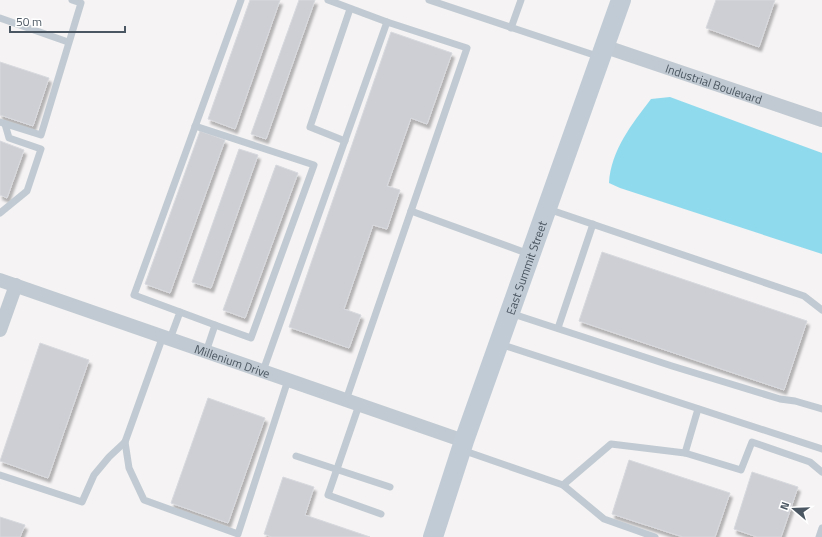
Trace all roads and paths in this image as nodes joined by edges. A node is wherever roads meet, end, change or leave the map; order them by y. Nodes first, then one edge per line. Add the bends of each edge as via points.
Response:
1 (72, 0) edge
2 (241, 0) edge
3 (328, 0) edge
4 (521, 0) edge
5 (622, 0) edge
6 (433, 1) edge
7 (82, 2) edge
8 (350, 9) junction
9 (0, 18) edge
10 (387, 22) junction
11 (511, 28) junction
12 (68, 42) junction
13 (604, 53) junction
14 (822, 120) edge
15 (3, 123) edge
16 (196, 126) junction
17 (345, 141) junction
18 (548, 209) junction
19 (411, 211) junction
20 (0, 213) edge
21 (593, 224) junction
22 (531, 255) junction
23 (0, 280) edge
24 (16, 285) junction
25 (822, 310) edge
26 (180, 312) junction
27 (510, 313) junction
28 (215, 325) junction
29 (558, 328) junction
30 (0, 330) edge
31 (166, 338) junction
32 (499, 344) junction
33 (206, 352) junction
34 (263, 371) junction
35 (288, 380) junction
36 (346, 400) junction
37 (359, 405) junction
38 (698, 409) junction
39 (822, 410) edge
40 (756, 427) junction
41 (125, 442) junction
42 (752, 442) junction
43 (463, 446) junction
44 (822, 449) edge
45 (685, 453) junction
46 (296, 456) dead end
47 (337, 470) junction
48 (822, 472) edge
49 (0, 475) edge
50 (563, 485) junction
51 (390, 487) dead end
52 (381, 514) dead end
53 (822, 528) edge
54 (433, 537) edge
55 (655, 537) edge
56 (819, 537) edge

1 - 7 lane
2 - 16 lane
3 - 8 lane
4 - 11 lane
5 - 13 street, East Summit Street
6 - 11 lane
7 - 12 lane
8 - 10 lane
8 - 17 lane via 310,127
9 - 12 lane
10 - 17 lane
10 - 19 lane via 467,48
11 - 13 lane
12 - 15 lane via 41,135
13 - 14 street, Industrial Boulevard
13 - 18 street, East Summit Street
15 - 20 lane via 9,138 41,149 27,191
16 - 26 lane via 134,295
16 - 28 lane via 314,165 251,338
17 - 34 lane
18 - 21 lane
18 - 22 street, East Summit Street
19 - 22 lane
19 - 36 lane
21 - 25 lane via 804,296
21 - 29 lane
22 - 27 street, East Summit Street
23 - 24 street, Millenium Drive
24 - 30 street
24 - 31 street, Millenium Drive
26 - 28 lane
26 - 31 lane
27 - 29 lane
27 - 32 street, East Summit Street
28 - 33 lane
29 - 39 lane via 672,366
31 - 33 street, Millenium Drive
31 - 41 lane
32 - 38 lane
32 - 43 street, East Summit Street
33 - 34 street, Millenium Drive
34 - 35 street, Millenium Drive
35 - 36 street, Millenium Drive
35 - 41 lane via 238,534 144,500 129,468
36 - 37 street, Millenium Drive
37 - 43 street, Millenium Drive
37 - 47 lane
38 - 40 lane
38 - 45 lane
40 - 42 lane
40 - 44 lane
41 - 49 lane via 94,475 82,502
42 - 45 lane via 741,470
42 - 48 lane via 810,462
43 - 50 lane
43 - 54 street, East Summit Street
45 - 50 lane via 611,444
46 - 47 lane
47 - 51 lane
47 - 52 lane via 328,495
50 - 55 lane via 604,519
53 - 56 lane

